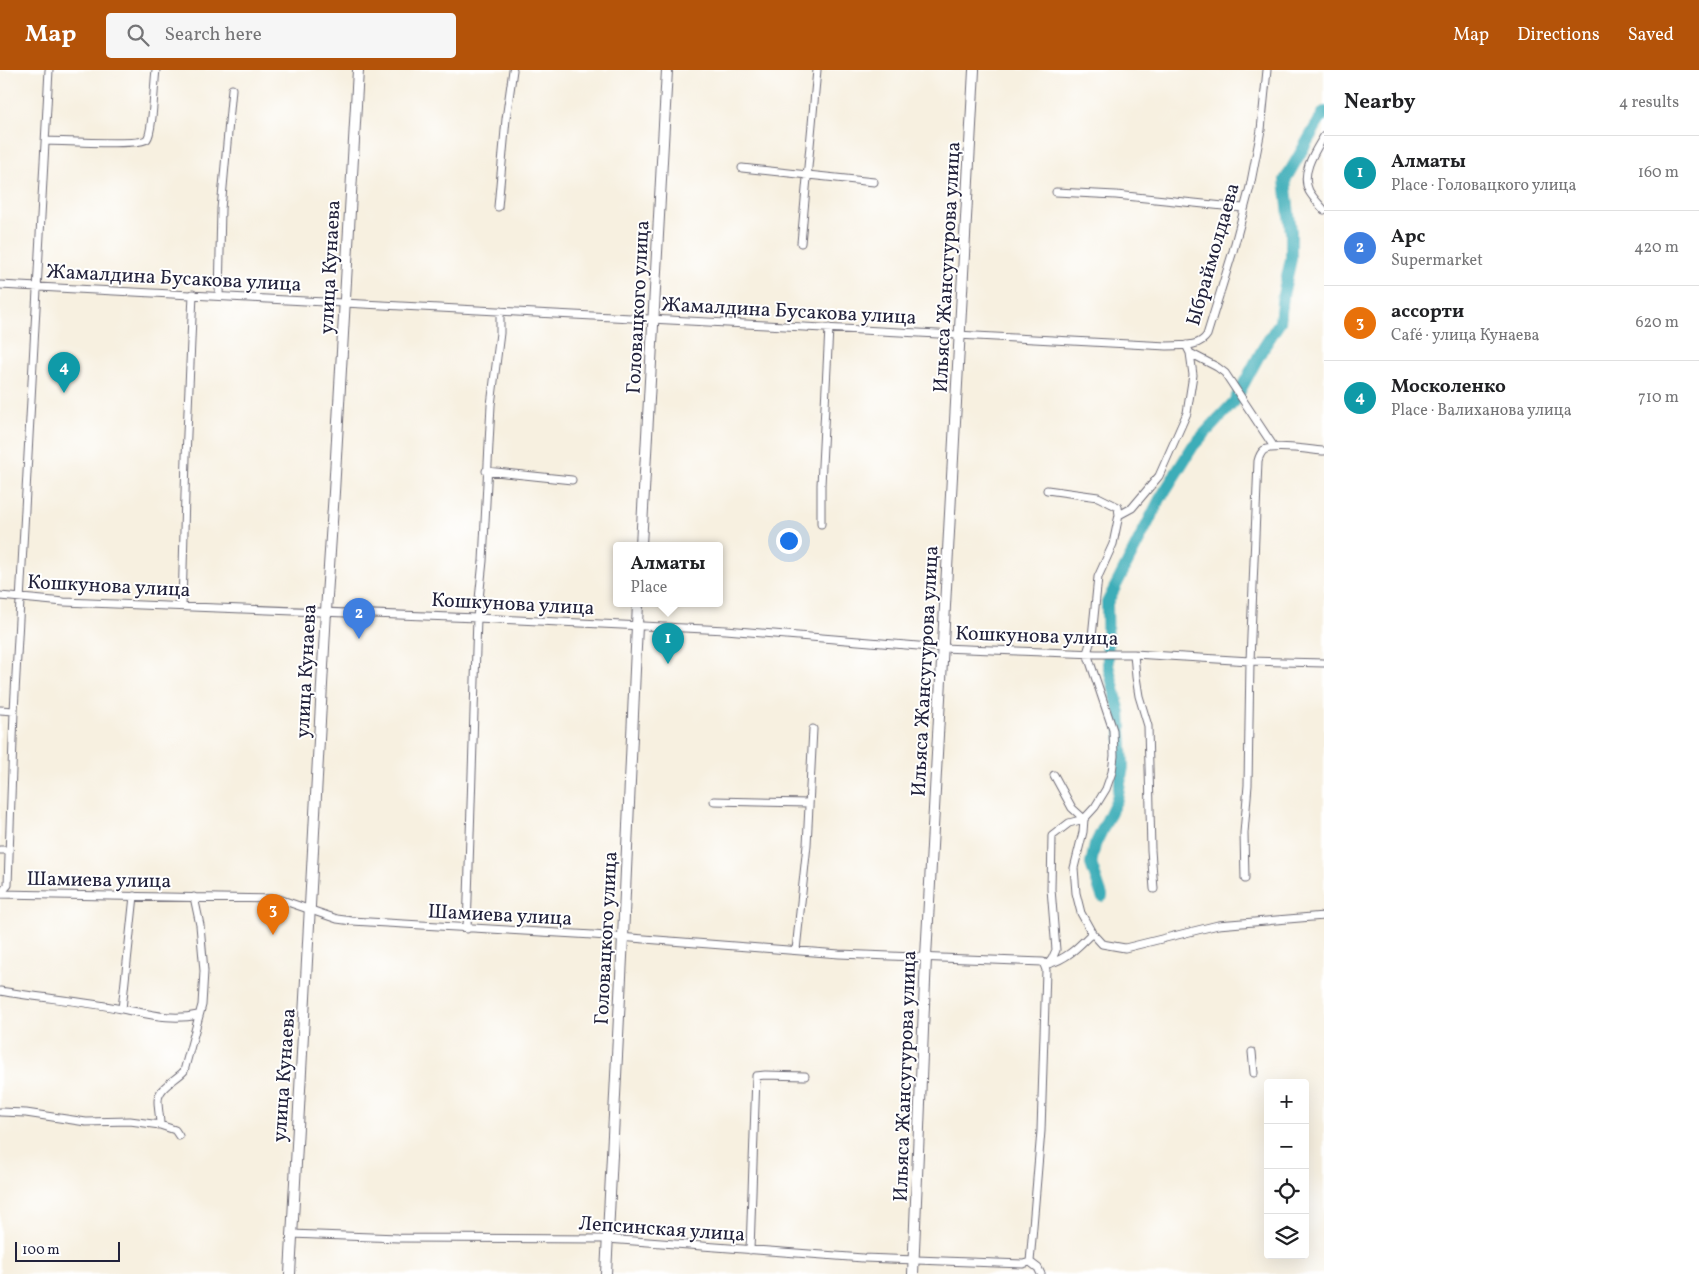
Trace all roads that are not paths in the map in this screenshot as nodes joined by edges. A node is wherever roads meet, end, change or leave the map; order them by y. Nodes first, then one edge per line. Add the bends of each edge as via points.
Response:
1 (49, 70) edge
2 (156, 70) edge
3 (358, 70) edge
4 (514, 70) edge
5 (667, 70) edge
6 (817, 70) edge
7 (974, 70) edge
8 (1267, 70) edge
9 (232, 89) dead end
10 (1324, 136) edge
11 (46, 141) junction
12 (742, 168) dead end
13 (808, 175) junction
14 (874, 182) dead end
15 (1056, 192) dead end
16 (498, 207) dead end
17 (1244, 208) junction
18 (1324, 210) edge
19 (801, 243) dead end
20 (0, 285) edge
21 (38, 286) junction
22 (193, 294) junction
23 (219, 296) junction
24 (345, 302) junction
25 (500, 311) junction
26 (654, 320) junction
27 (830, 328) junction
28 (960, 334) junction
29 (1186, 345) junction
30 (1190, 353) junction
31 (1274, 448) junction
32 (1324, 451) edge
33 (486, 471) junction
34 (572, 480) dead end
35 (1047, 490) dead end
36 (1119, 515) junction
37 (821, 524) dead end
38 (641, 542) edge
39 (0, 596) edge
40 (20, 597) junction
41 (182, 606) junction
42 (638, 607) edge
43 (326, 611) junction
44 (477, 618) junction
45 (636, 626) junction
46 (942, 648) junction
47 (1087, 653) junction
48 (1134, 654) junction
49 (1250, 661) junction
50 (1324, 663) edge
51 (0, 710) edge
52 (14, 711) junction
53 (813, 729) dead end
54 (1054, 776) dead end
55 (714, 801) dead end
56 (809, 803) junction
57 (1084, 819) junction
58 (0, 850) edge
59 (9, 850) junction
60 (1246, 879) dead end
61 (1154, 889) dead end
62 (0, 894) edge
63 (134, 896) junction
64 (194, 898) junction
65 (310, 910) junction
66 (1324, 916) edge
67 (467, 929) junction
68 (1092, 933) junction
69 (623, 937) junction
70 (796, 950) junction
71 (926, 957) junction
72 (1045, 963) junction
73 (0, 991) edge
74 (122, 1009) junction
75 (198, 1015) junction
76 (1252, 1052) dead end
77 (1254, 1073) dead end
78 (805, 1076) dead end
79 (0, 1112) edge
80 (160, 1125) junction
81 (179, 1136) dead end
82 (291, 1234) junction
83 (607, 1239) junction
84 (750, 1250) junction
85 (914, 1260) junction
86 (1030, 1262) junction
87 (290, 1274) edge
88 (606, 1274) edge
89 (913, 1274) edge
90 (1042, 1274) edge

1 - 11 street
2 - 11 street via 151,128 144,142
3 - 24 street, улица Кунаева
4 - 16 street
5 - 26 street, Головацкого улица
6 - 13 street
7 - 28 street, Ильяса Жансугурова улица
8 - 17 street, Ыбраймолдаева via 1261,130
9 - 23 street via 221,209
10 - 18 street via 1312,156 1306,175 1308,190
11 - 21 street
12 - 13 street
13 - 14 street
13 - 19 street
15 - 17 street
17 - 29 street, Ыбраймолдаева via 1208,335 1201,342
20 - 21 street, Жамалдина Бусакова улица
21 - 22 street, Жамалдина Бусакова улица
21 - 40 street
22 - 23 street, Жамалдина Бусакова улица
22 - 41 street
23 - 24 street, Жамалдина Бусакова улица
24 - 25 street, Жамалдина Бусакова улица
24 - 43 street, улица Кунаева
25 - 26 street, Жамалдина Бусакова улица
25 - 33 street
26 - 27 street, Жамалдина Бусакова улица
26 - 38 street, Головацкого улица
27 - 28 street, Жамалдина Бусакова улица
27 - 37 street
28 - 29 street, Жамалдина Бусакова улица
28 - 46 street, Ильяса Жансугурова улица
29 - 30 street, Ыбраймолдаева
30 - 31 street via 1225,373
30 - 36 street, Ыбраймолдаева via 1193,375 1187,413 1159,476 1132,508
31 - 32 street
31 - 49 street via 1264,450 1258,461
33 - 34 street
33 - 44 street
35 - 36 street via 1098,497 1118,508
36 - 47 street via 1113,544 1098,577 1092,637
39 - 40 street, Кошкунова улица
40 - 41 street, Кошкунова улица via 64,602
40 - 52 street
41 - 43 street, Кошкунова улица
42 - 45 street, Головацкого улица
43 - 44 street, Кошкунова улица
43 - 65 street, улица Кунаева
44 - 45 street, Кошкунова улица
44 - 67 street
45 - 46 street, Кошкунова улица
45 - 69 street, Головацкого улица
46 - 47 street, Кошкунова улица
46 - 71 street, Ильяса Жансугурова улица
47 - 48 street, Кошкунова улица
47 - 57 street via 1113,730 1114,756 1106,789
48 - 49 street, Кошкунова улица
48 - 61 street via 1139,696 1148,726
49 - 50 street, Кошкунова улица
49 - 60 street via 1244,833
51 - 52 street
52 - 59 street
53 - 56 street
54 - 57 street via 1072,808
55 - 56 street
56 - 70 street
57 - 68 street via 1084,832 1074,868 1081,913
57 - 72 street via 1069,824 1052,836 1051,889 1056,950
58 - 59 street
59 - 62 street via 8,885
62 - 63 street, Шамиева улица
63 - 64 street, Шамиева улица
63 - 74 street
64 - 65 street, Шамиева улица via 279,899
64 - 75 street via 204,971 202,1005
65 - 67 street, Шамиева улица via 352,921
65 - 82 street, улица Кунаева
66 - 68 street via 1218,924 1125,948 1102,944
67 - 69 street, Шамиева улица
68 - 72 street via 1070,955
69 - 70 street, Шамиева улица
69 - 83 street, Головацкого улица
70 - 71 street, Шамиева улица
71 - 72 street, Шамиева улица
71 - 85 street, Ильяса Жансугурова улица
72 - 86 street via 1042,1131
73 - 74 street
74 - 75 street via 162,1018
75 - 80 street via 184,1071 162,1090 158,1099
76 - 77 street
78 - 84 street via 756,1076
79 - 80 street via 86,1122 130,1121
80 - 81 street via 175,1130
82 - 83 street, Лепсинская улица
82 - 87 street, улица Кунаева
83 - 84 street, Лепсинская улица
83 - 88 street, Головацкого улица
84 - 85 street, Лепсинская улица
85 - 86 street, Лепсинская улица
85 - 89 street, Ильяса Жансугурова улица
86 - 90 street

